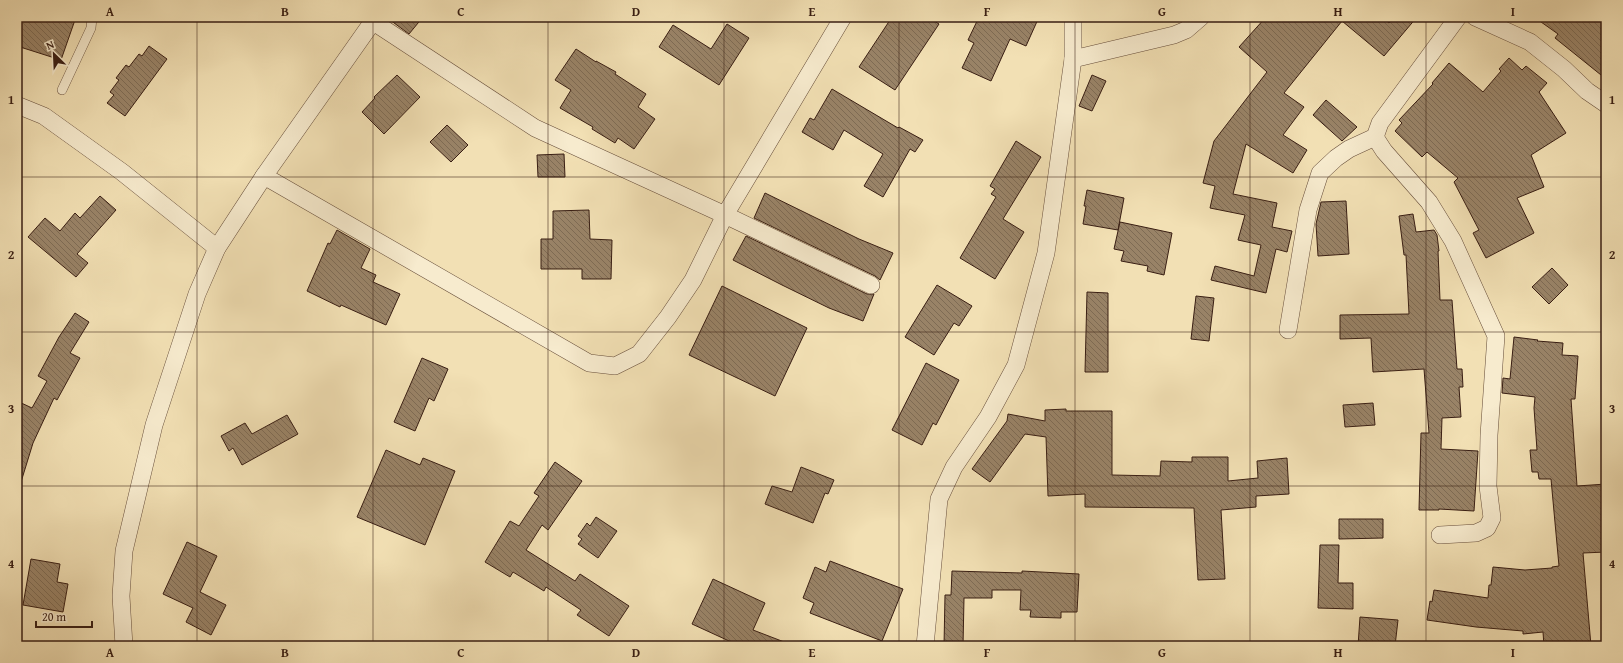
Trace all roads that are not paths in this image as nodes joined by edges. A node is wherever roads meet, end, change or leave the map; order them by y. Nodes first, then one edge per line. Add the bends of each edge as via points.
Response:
1 (92, 17) edge
2 (843, 17) edge
3 (1073, 17) edge
4 (1201, 17) edge
5 (1458, 17) edge
6 (1475, 17) edge
7 (374, 19) edge
8 (1073, 59) junction
9 (62, 90) dead end
10 (1606, 102) edge
11 (17, 105) edge
12 (1375, 137) junction
13 (264, 176) junction
14 (725, 215) junction
15 (217, 248) junction
16 (871, 285) dead end
17 (1288, 330) dead end
18 (1440, 535) dead end
19 (124, 646) edge
20 (925, 646) edge

1 - 9 lane via 91,28
2 - 14 street
3 - 8 street
4 - 8 street via 1186,30 1174,35
5 - 12 street via 1380,123
6 - 10 street via 1530,42 1587,91
7 - 13 street
7 - 14 street via 535,128
8 - 20 street via 1046,253 1016,365 988,417 954,467 939,499
11 - 15 street via 44,116 122,172
12 - 17 street via 1349,149 1320,173 1308,210
12 - 18 street via 1384,151 1430,202 1442,221 1496,336 1489,435 1488,486 1492,518 1487,528 1476,533
13 - 14 street via 589,363 615,366 639,354 668,317 693,280
13 - 15 street
14 - 16 street
15 - 19 street via 196,294 154,425 124,551 121,596

